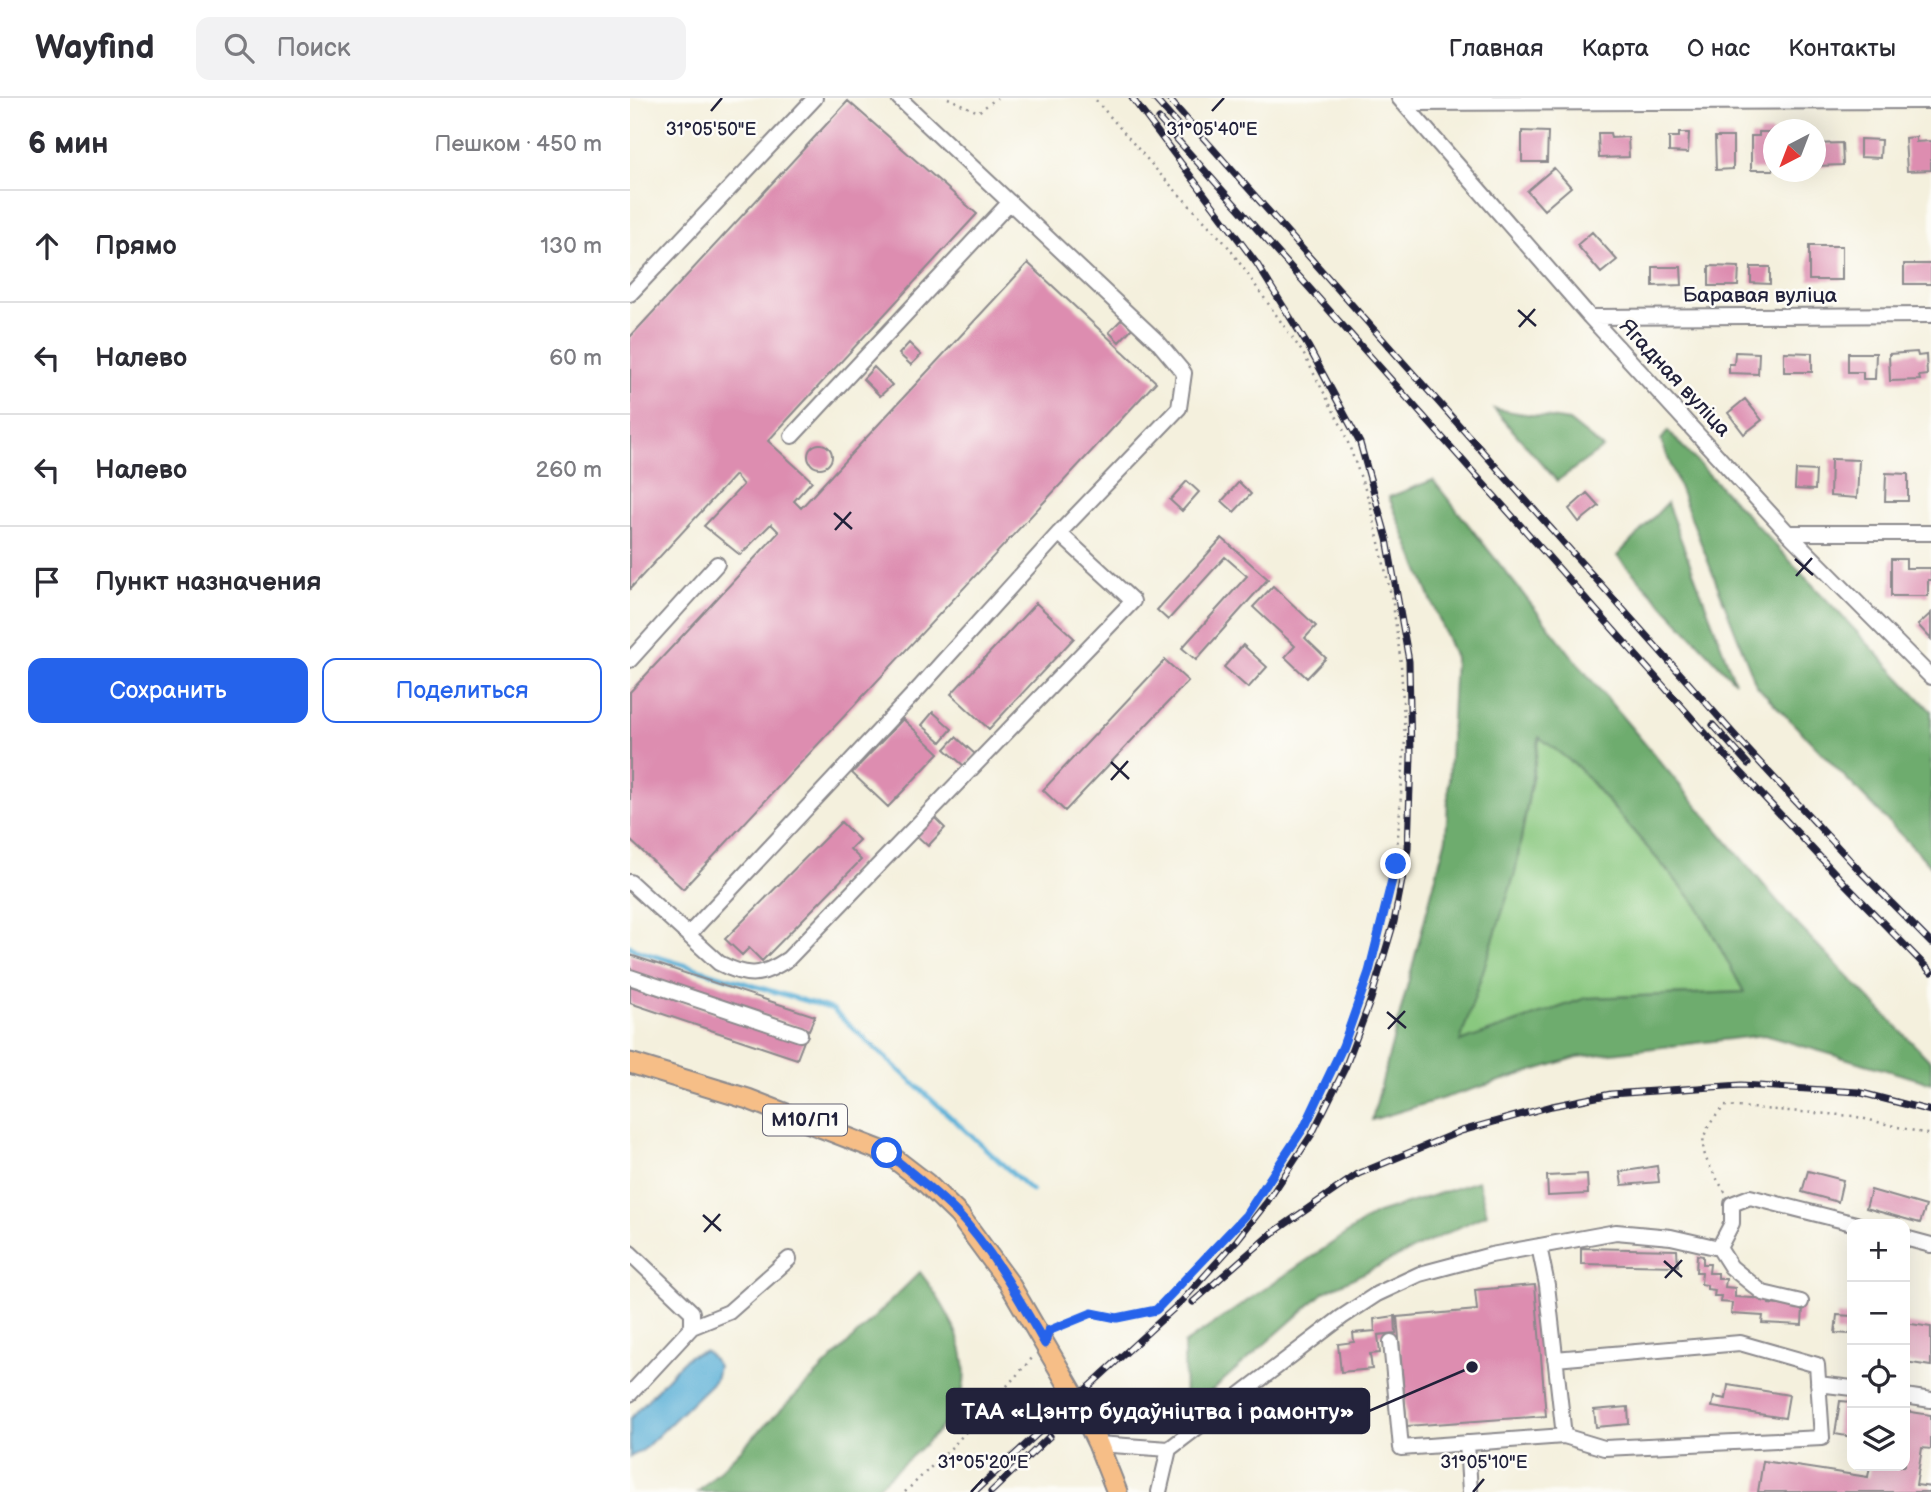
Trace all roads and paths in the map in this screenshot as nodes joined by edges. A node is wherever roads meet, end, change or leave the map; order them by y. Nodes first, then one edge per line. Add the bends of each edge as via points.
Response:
1 (815, 98) edge
2 (899, 98) edge
3 (948, 98) edge
4 (997, 98) edge
5 (1094, 98) edge
6 (1401, 100) edge
7 (1931, 100) edge
8 (1010, 202) junction
9 (630, 294) edge
10 (1931, 315) edge
11 (1590, 317) junction
12 (792, 436) dead end
13 (1059, 533) junction
14 (1788, 533) junction
15 (1931, 533) edge
16 (717, 564) dead end
17 (630, 660) edge
18 (1931, 677) edge
19 (630, 882) edge
20 (688, 935) junction
21 (630, 977) edge
22 (800, 1034) dead end
23 (630, 1063) edge
24 (1931, 1135) edge
25 (1732, 1204) junction
26 (1847, 1222) edge
27 (1910, 1239) edge
28 (1931, 1245) edge
29 (1539, 1246) junction
30 (1718, 1248) junction
31 (630, 1253) edge
32 (789, 1259) dead end
33 (1801, 1302) dead end
34 (692, 1327) junction
35 (1391, 1342) dead end
36 (1045, 1344) junction
37 (1555, 1359) junction
38 (1818, 1384) junction
39 (1847, 1387) edge
40 (630, 1394) edge
41 (1910, 1397) edge
42 (1931, 1400) edge
43 (1563, 1436) junction
44 (1467, 1443) junction
45 (1098, 1444) junction
46 (1169, 1449) junction
47 (1113, 1491) edge
48 (905, 1492) edge
49 (1159, 1492) edge
50 (1470, 1492) edge

1 - 9 street
2 - 8 street
3 - 4 path via 978,112
5 - 36 path via 1227,245 1303,353 1343,429 1370,503 1393,604 1405,739 1396,864 1369,972 1343,1046 1306,1124 1246,1215 1156,1310 1117,1318 1092,1313 1048,1331
6 - 7 street
6 - 11 street, Ягадная вуліца
8 - 12 street
8 - 13 street via 1158,342 1184,373 1179,408
10 - 11 street, Баравая вуліца
11 - 14 street, Ягадная вуліца
13 - 20 street
13 - 20 street via 1133,600 788,959 769,972 736,972
14 - 15 street
14 - 18 street, Ягадная вуліца
16 - 17 street
19 - 20 street
21 - 22 street
23 - 36 main road, М10/П1 via 748,1099 887,1153 959,1215 1009,1283
24 - 25 path via 1853,1116 1725,1106 1708,1124 1702,1144 1711,1170
25 - 26 street via 1750,1197
25 - 30 street via 1732,1223
27 - 28 street
29 - 30 street via 1616,1232 1671,1237
29 - 37 street
29 - 46 street via 1420,1274 1377,1294
30 - 33 street via 1731,1267 1763,1293
31 - 34 street via 692,1312
32 - 34 street via 729,1312
34 - 40 street
35 - 44 street via 1401,1448
36 - 45 main road, М10/П1
36 - 48 path
37 - 38 street via 1741,1343 1817,1365
37 - 43 street
38 - 39 street
38 - 43 street via 1822,1438 1604,1448
41 - 42 street
43 - 44 street
44 - 50 street
45 - 46 street
45 - 47 main road, М10/П1
46 - 49 street

